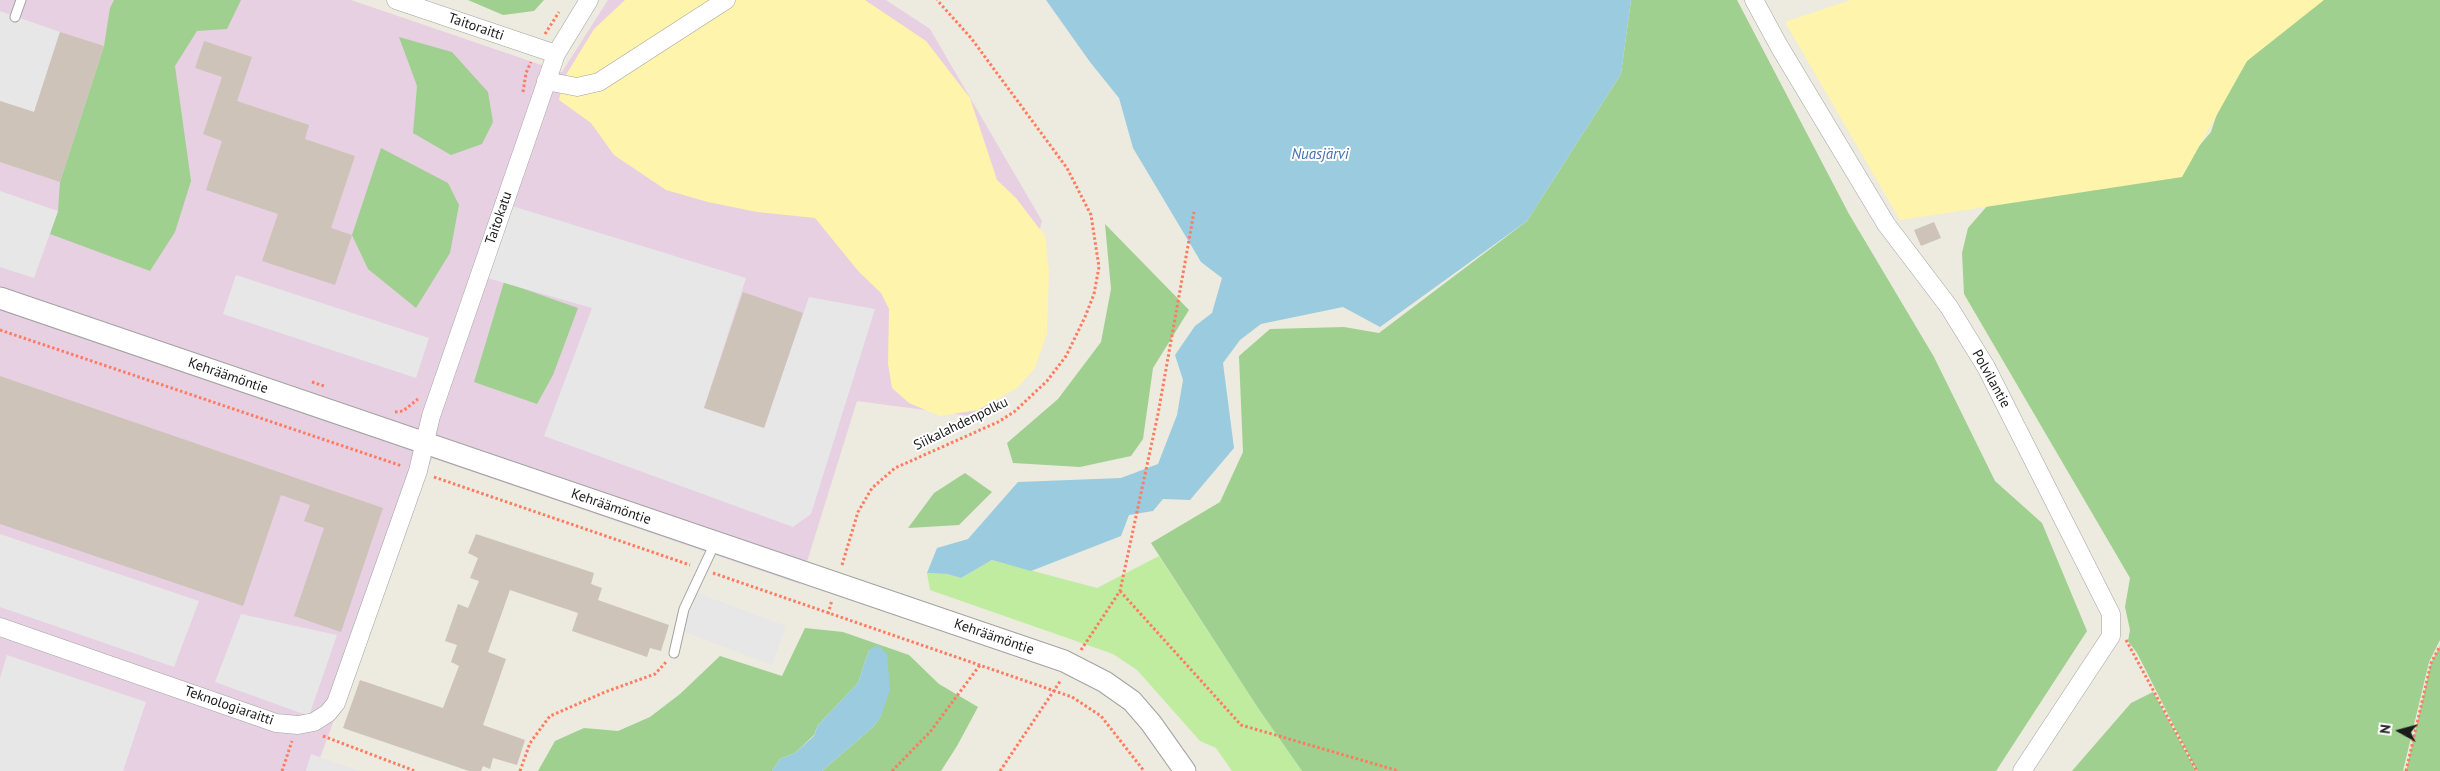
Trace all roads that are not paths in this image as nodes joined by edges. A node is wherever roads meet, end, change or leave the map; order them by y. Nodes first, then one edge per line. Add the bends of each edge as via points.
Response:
1 (21, 0) edge
2 (396, 0) edge
3 (589, 0) edge
4 (726, 0) edge
5 (1754, 0) edge
6 (15, 17) dead end
7 (556, 54) junction
8 (546, 81) junction
9 (0, 298) edge
10 (426, 443) junction
11 (715, 542) junction
12 (0, 626) edge
13 (674, 653) road end
14 (1185, 771) edge
15 (2022, 771) edge

1 - 6 lane
2 - 7 street, Taitoraitti
3 - 7 street, Taitokatu
4 - 8 street via 599,82 577,87
5 - 15 street, Polvilantie via 1886,224 1949,308 1986,367 2111,614 2111,636
7 - 8 street, Taitokatu
8 - 10 street, Taitokatu via 431,416
9 - 10 street, Kehräämöntie
10 - 11 street, Kehräämöntie
10 - 12 street, Teknologiaraitti via 336,703 328,713 295,731
11 - 13 lane via 701,569
11 - 14 street, Kehräämöntie via 1071,664 1132,701

